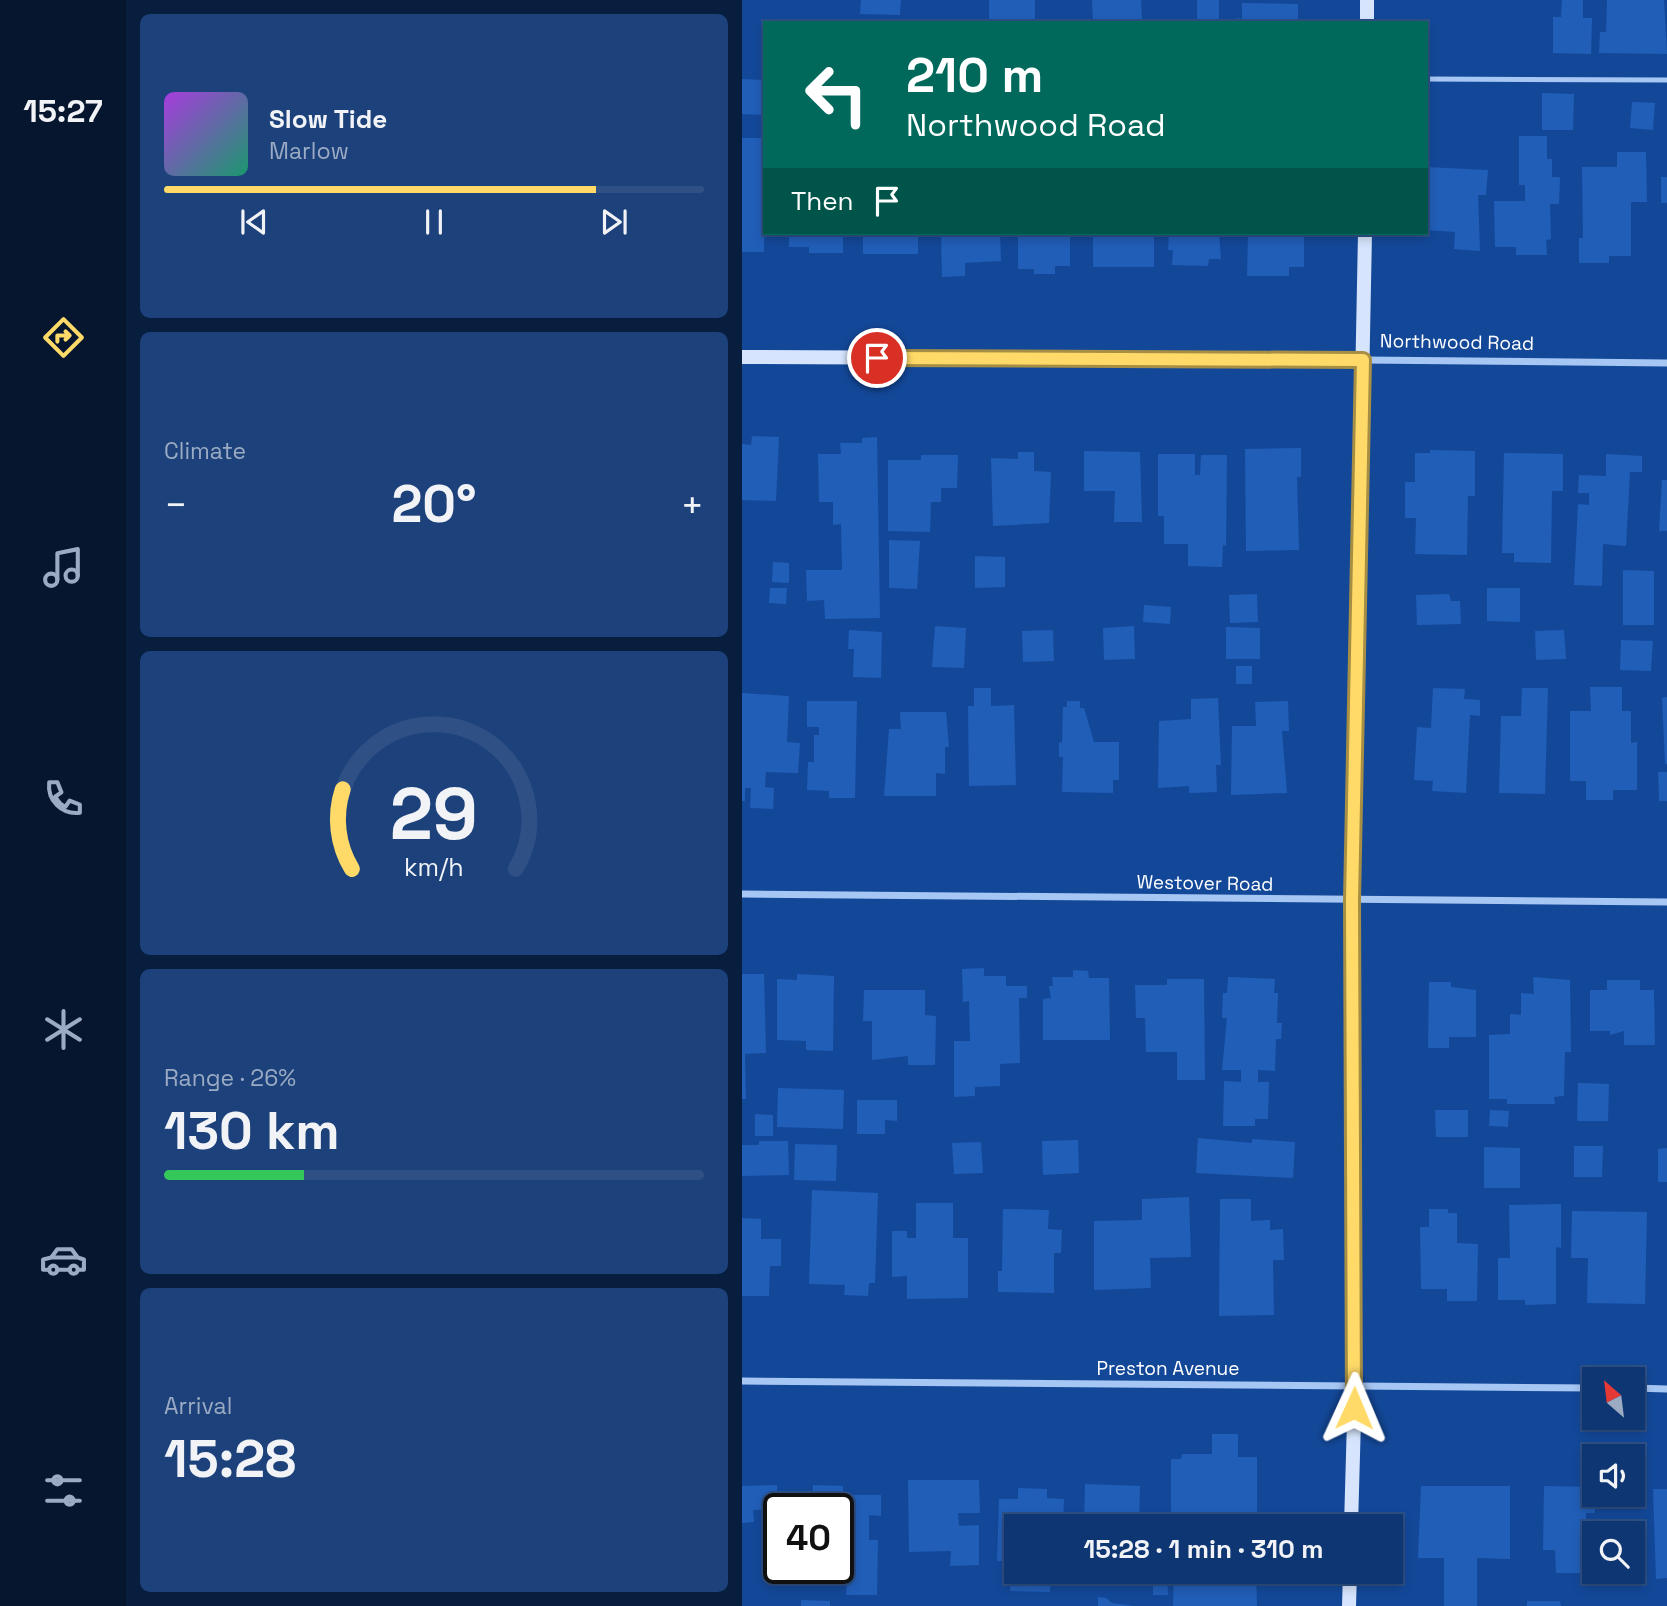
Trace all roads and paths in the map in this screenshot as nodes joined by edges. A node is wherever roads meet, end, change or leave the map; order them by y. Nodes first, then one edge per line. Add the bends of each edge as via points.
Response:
1 (1367, 0) edge
2 (1367, 21) edge
3 (1428, 79) edge
4 (1667, 80) edge
5 (1365, 235) edge
6 (742, 357) edge
7 (1363, 360) junction
8 (1667, 363) edge
9 (742, 894) edge
10 (1352, 900) junction
11 (1667, 902) edge
12 (742, 1381) edge
13 (1355, 1384) junction
14 (1582, 1388) edge
15 (1645, 1388) edge
16 (1667, 1389) edge
17 (1351, 1514) edge
18 (1350, 1584) edge
19 (1349, 1606) edge

1 - 2 street
3 - 4 lane
5 - 7 street
6 - 7 street, Northwood Road
7 - 8 street, Northwood Road
7 - 10 street
9 - 10 street, Westover Road
10 - 11 street, Westover Road
10 - 13 street
12 - 13 street, Preston Avenue
13 - 14 street, Preston Avenue
13 - 17 street
15 - 16 street
18 - 19 street

